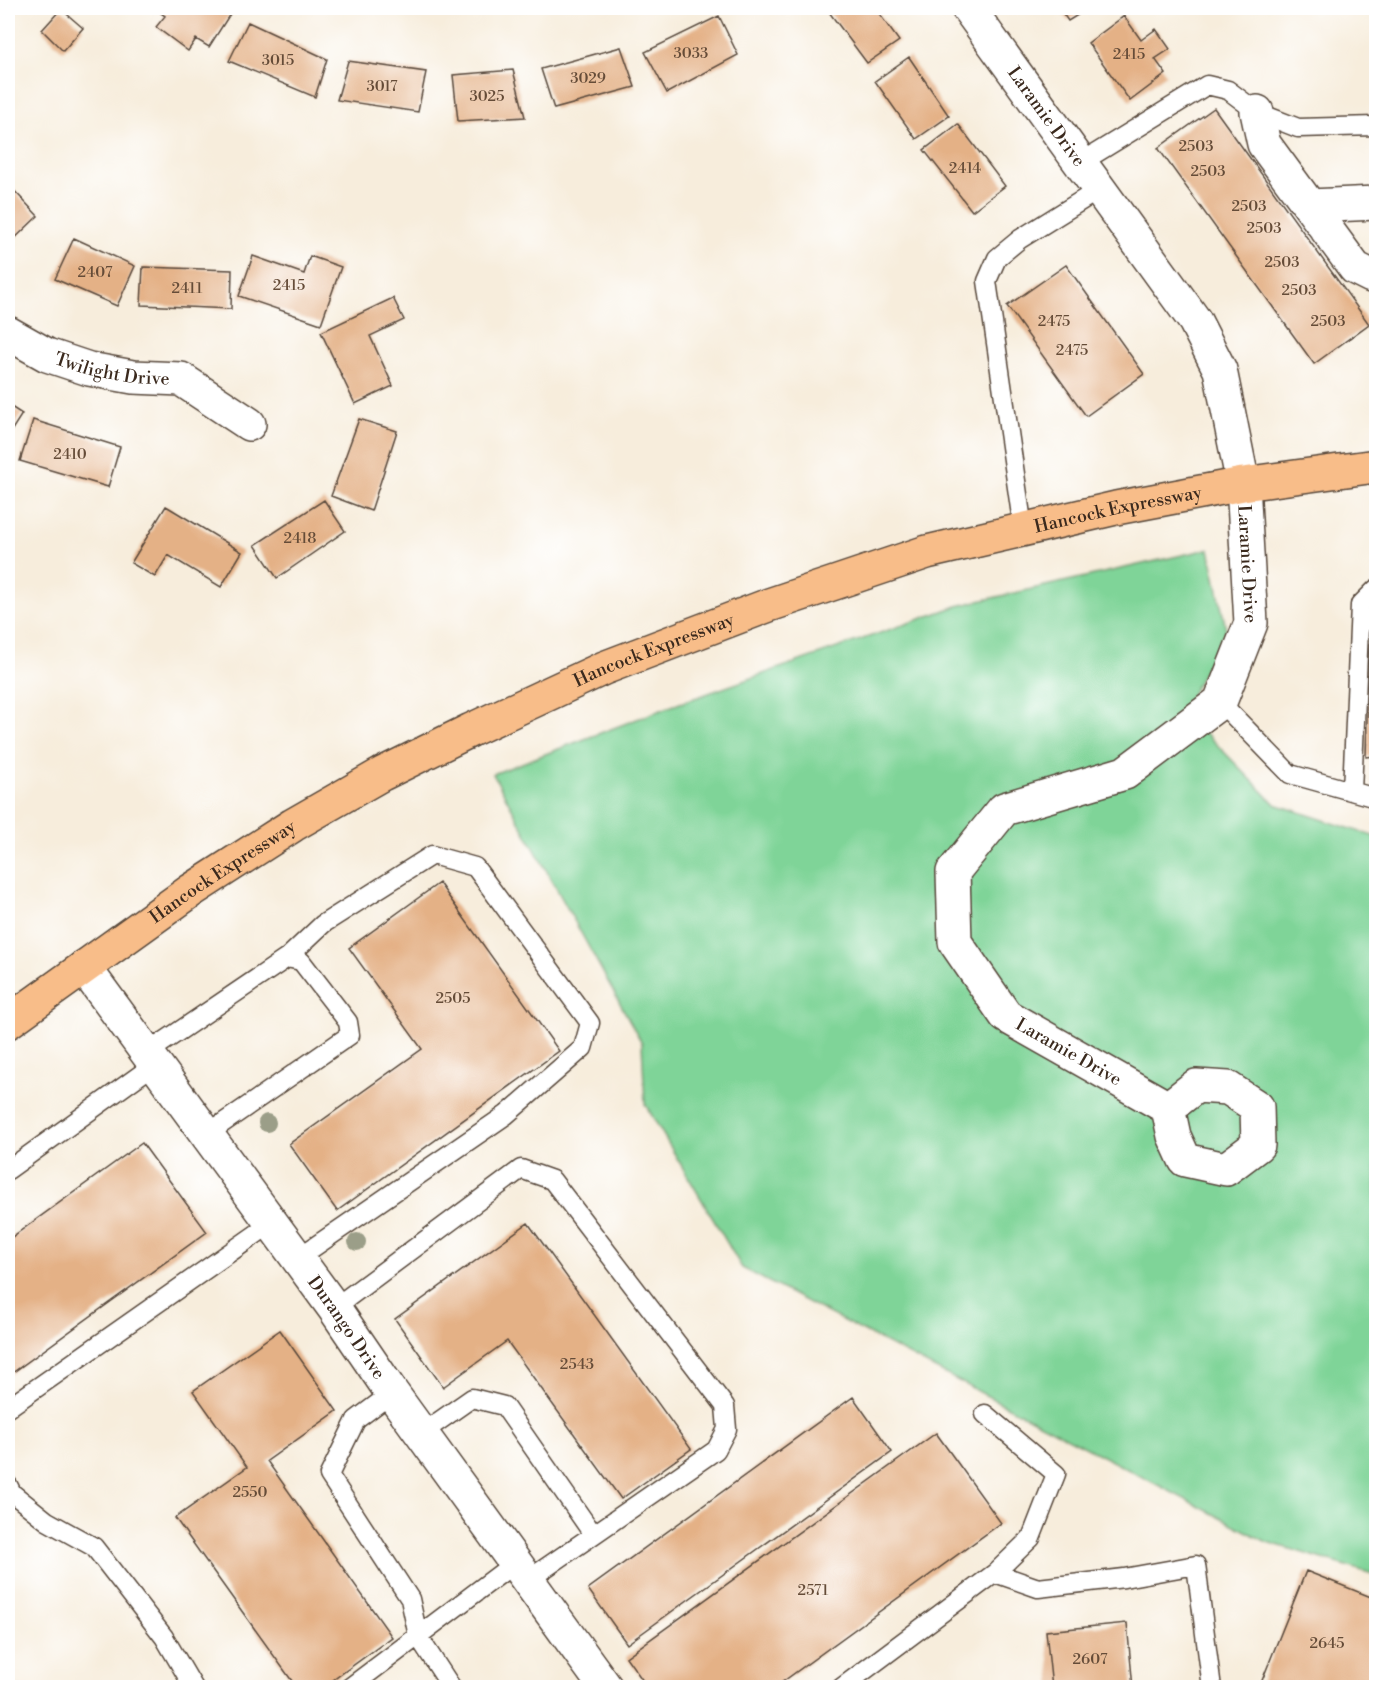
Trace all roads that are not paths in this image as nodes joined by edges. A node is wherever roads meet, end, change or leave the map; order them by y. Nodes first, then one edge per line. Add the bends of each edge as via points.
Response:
1 (968, 8) edge
2 (1257, 112) junction
3 (1377, 126) edge
4 (1080, 163) junction
5 (1100, 189) junction
6 (1377, 203) edge
7 (1310, 206) junction
8 (1377, 276) edge
9 (8, 333) edge
10 (249, 424) dead end
11 (1377, 466) edge
12 (1243, 484) junction
13 (1023, 529) junction
14 (1377, 589) edge
15 (1220, 702) junction
16 (1352, 791) junction
17 (1377, 798) edge
18 (286, 958) junction
19 (84, 967) junction
20 (8, 1022) edge
21 (151, 1058) junction
22 (1168, 1107) dead end
23 (207, 1134) junction
24 (8, 1170) edge
25 (272, 1223) junction
26 (298, 1258) junction
27 (334, 1308) junction
28 (392, 1393) junction
29 (8, 1408) edge
30 (985, 1414) dead end
31 (422, 1433) junction
32 (8, 1485) edge
33 (593, 1534) junction
34 (522, 1571) junction
35 (995, 1573) junction
36 (418, 1636) junction
37 (194, 1688) edge
38 (349, 1688) edge
39 (452, 1688) edge
40 (606, 1688) edge
41 (841, 1688) edge
42 (1212, 1688) edge

1 - 4 street, Laramie Drive
2 - 3 lane via 1298,128
2 - 4 lane via 1228,90 1207,85
2 - 7 street via 1264,144
4 - 5 street, Laramie Drive
5 - 12 street, Laramie Drive via 1195,321 1220,370
5 - 13 lane via 1020,239 997,258 987,281
6 - 7 street
7 - 8 street via 1355,268
9 - 10 street, Twilight Drive via 47,355 89,369 181,380
11 - 12 main road, Hancock Expressway
12 - 13 main road, Hancock Expressway
12 - 15 street, Laramie Drive via 1251,623
13 - 19 main road, Hancock Expressway via 927,552 780,601 604,668 382,774 192,890
14 - 16 lane via 1360,604
15 - 16 lane via 1290,774
15 - 22 street, Laramie Drive via 1125,773 1004,809 954,872 955,942 1006,1016
16 - 17 lane
18 - 21 lane
18 - 23 lane via 301,961 348,1022 350,1035
18 - 26 lane via 322,924 432,855 475,867 590,1023 583,1048 506,1115
19 - 20 main road, Hancock Expressway
19 - 21 street, Durango Drive
21 - 23 street, Durango Drive
21 - 24 lane
23 - 25 street, Durango Drive
25 - 26 street, Durango Drive
25 - 29 lane
26 - 27 street, Durango Drive
27 - 28 street, Durango Drive
27 - 33 lane via 521,1169 552,1180 725,1406 727,1429 716,1450
28 - 31 street, Durango Drive
28 - 36 lane via 356,1420 329,1475 410,1599
30 - 35 lane via 1056,1474 1030,1538
31 - 33 lane via 472,1398 504,1406
31 - 34 street, Durango Drive
32 - 37 lane via 12,1493 47,1521 94,1547 164,1637
33 - 34 lane
34 - 36 lane
34 - 40 street, Durango Drive
35 - 41 lane
35 - 42 lane via 1038,1588 1196,1565
36 - 38 lane
36 - 39 lane

